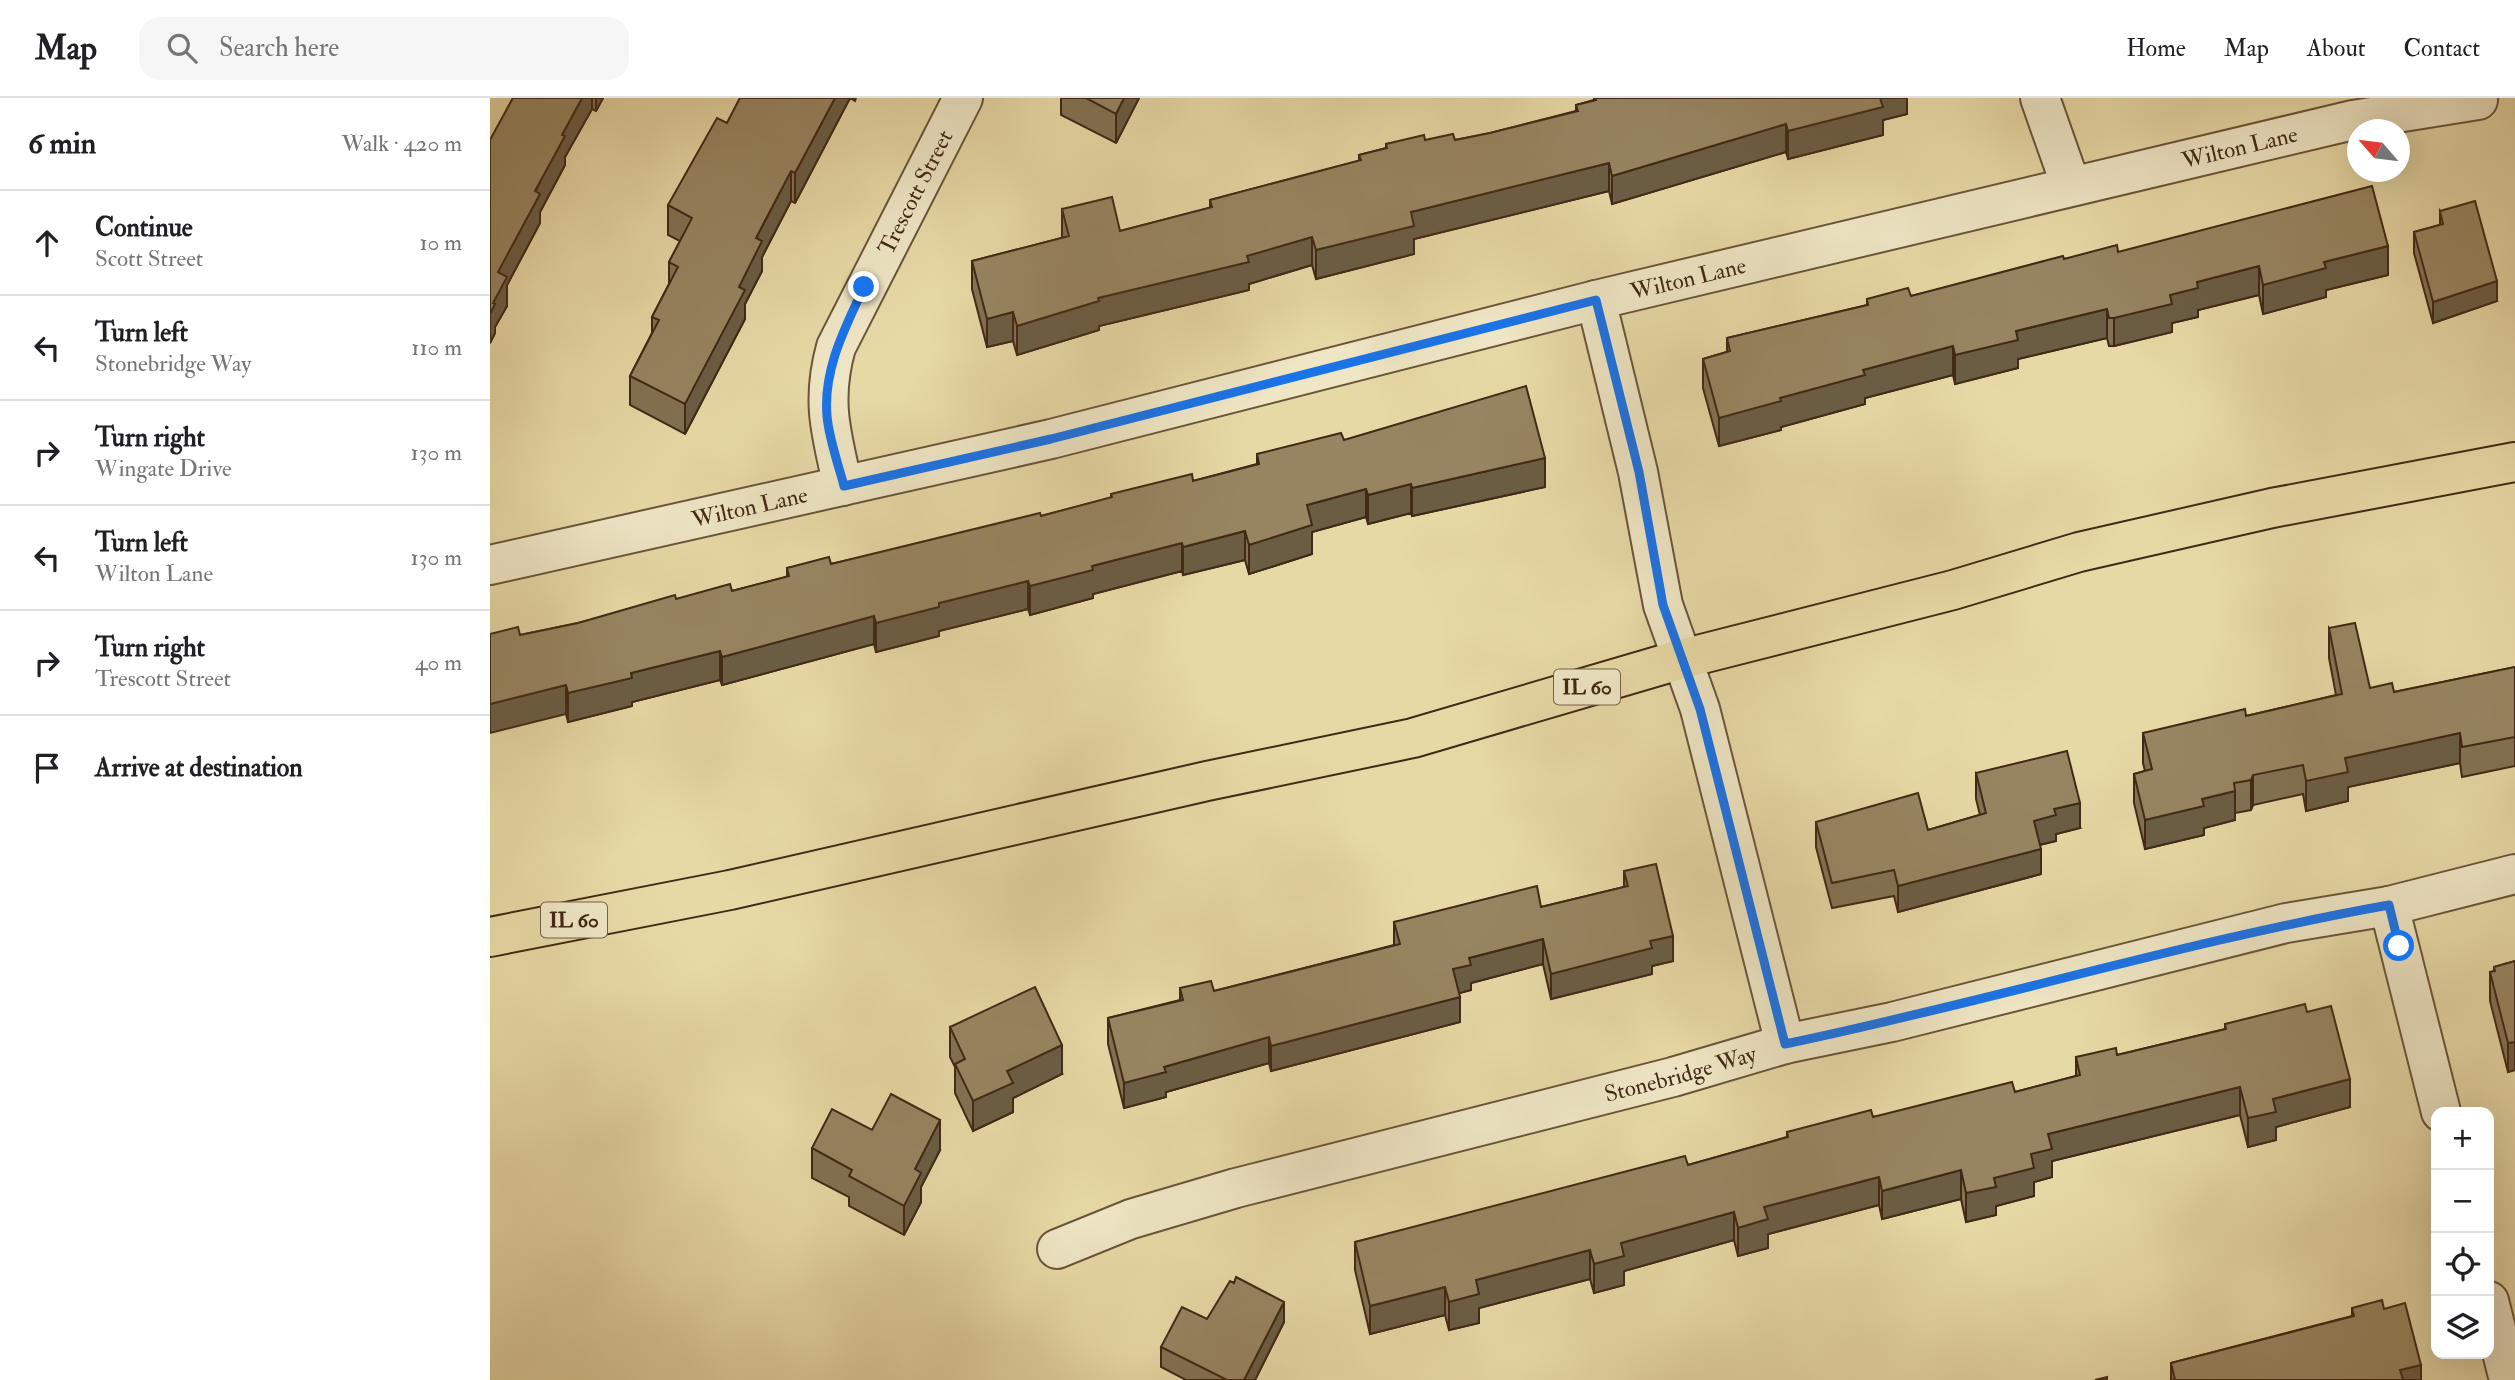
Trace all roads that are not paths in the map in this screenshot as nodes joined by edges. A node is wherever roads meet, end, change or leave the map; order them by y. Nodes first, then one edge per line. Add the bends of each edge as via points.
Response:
1 (963, 98) edge
2 (2040, 98) edge
3 (2478, 100) dead end
4 (2071, 186) junction
5 (1596, 300) junction
6 (2515, 462) edge
7 (844, 486) junction
8 (490, 565) edge
9 (1682, 659) junction
10 (2515, 874) edge
11 (2389, 905) junction
12 (490, 937) edge
13 (1785, 1044) junction
14 (2440, 1107) edge
15 (1057, 1249) dead end
16 (2494, 1321) edge
17 (2509, 1380) edge

1 - 7 street, Trescott Street via 836,346 827,416
2 - 4 street
3 - 4 street, Wilton Lane via 2353,120
4 - 5 street, Wilton Lane
5 - 7 street, Wilton Lane via 1051,439
5 - 9 street via 1639,472 1663,605
6 - 9 main road, IL 60 via 2272,508 2079,552 1953,590
7 - 8 street, Wilton Lane
9 - 12 main road, IL 60 via 1413,738 730,890
9 - 13 street via 1700,709
10 - 11 street, Stonebridge Way
11 - 13 street, Stonebridge Way via 2286,923 1892,1022
11 - 14 street
13 - 15 street, Stonebridge Way via 1673,1077 1236,1188 1131,1219
16 - 17 street

